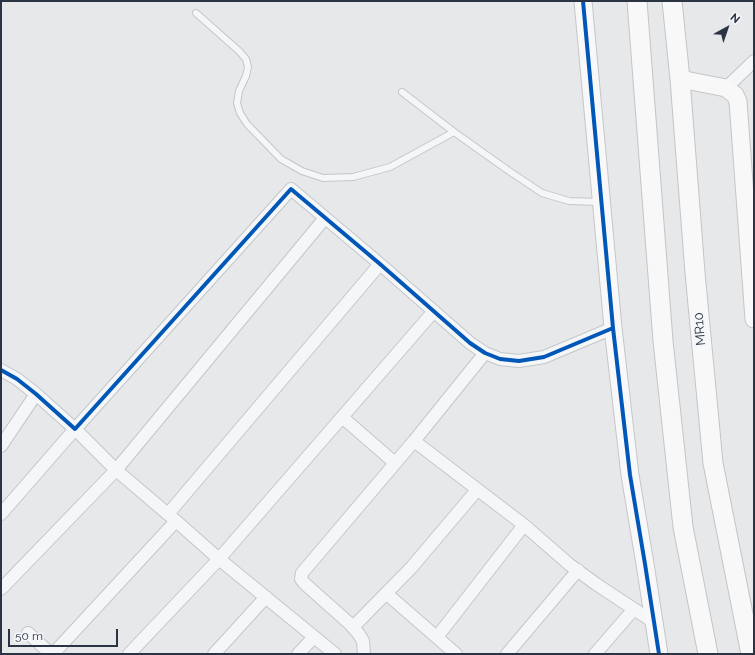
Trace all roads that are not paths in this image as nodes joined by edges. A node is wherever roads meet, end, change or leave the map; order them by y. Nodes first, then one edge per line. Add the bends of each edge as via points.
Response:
1 (583, 1) edge
2 (637, 1) edge
3 (672, 1) edge
4 (196, 13) dead end
5 (754, 61) edge
6 (680, 79) junction
7 (726, 88) junction
8 (402, 92) dead end
9 (454, 132) junction
10 (602, 202) junction
11 (325, 218) junction
12 (380, 264) junction
13 (434, 311) junction
14 (754, 319) edge
15 (613, 328) junction
16 (485, 353) junction
17 (1, 370) edge
18 (36, 394) junction
19 (342, 417) junction
20 (75, 429) junction
21 (414, 441) junction
22 (1, 446) edge
23 (395, 463) junction
24 (116, 470) junction
25 (477, 490) junction
26 (1, 514) edge
27 (172, 518) junction
28 (524, 526) junction
29 (218, 559) junction
30 (578, 570) junction
31 (1, 589) edge
32 (387, 594) junction
33 (266, 598) junction
34 (634, 609) junction
35 (654, 623) junction
36 (353, 628) junction
37 (28, 633) dead end
38 (314, 637) junction
39 (437, 637) junction
40 (52, 654) edge
41 (129, 654) edge
42 (214, 654) edge
43 (298, 654) edge
44 (335, 654) edge
45 (364, 654) edge
46 (456, 654) edge
47 (507, 654) edge
48 (596, 654) edge
49 (659, 654) edge
50 (708, 654) edge
51 (751, 654) edge

1 - 10 street
2 - 50 main road via 665,357 683,527
3 - 6 main road, MR10
4 - 9 lane via 246,59 248,67 237,103 247,124 281,159 302,172 323,178 353,177 390,167
5 - 7 street
6 - 7 street
6 - 51 main road, MR10 via 713,463
7 - 14 street via 738,101
8 - 9 lane
9 - 10 lane via 542,193 569,201
10 - 15 street
11 - 12 street
11 - 20 street via 290,189
11 - 24 street
12 - 13 street
12 - 27 street
13 - 16 street
13 - 19 street
15 - 16 street via 544,357 519,361 500,359
15 - 35 street via 630,475
16 - 21 street
17 - 18 street
18 - 20 street
18 - 22 street
19 - 23 street
19 - 29 street
20 - 24 street
20 - 26 street
21 - 23 street
21 - 25 street
23 - 36 street via 302,573 301,579 304,583
24 - 27 street
24 - 31 street
25 - 28 street
25 - 32 street
27 - 29 street
27 - 40 street
28 - 30 street
28 - 39 street
29 - 33 street
29 - 41 street
30 - 34 street
30 - 47 street
32 - 36 street
32 - 39 street
33 - 38 street
33 - 42 street
34 - 35 street
34 - 48 street
35 - 49 street
36 - 45 street via 363,641
37 - 40 street
38 - 43 street
38 - 44 street
39 - 46 street

